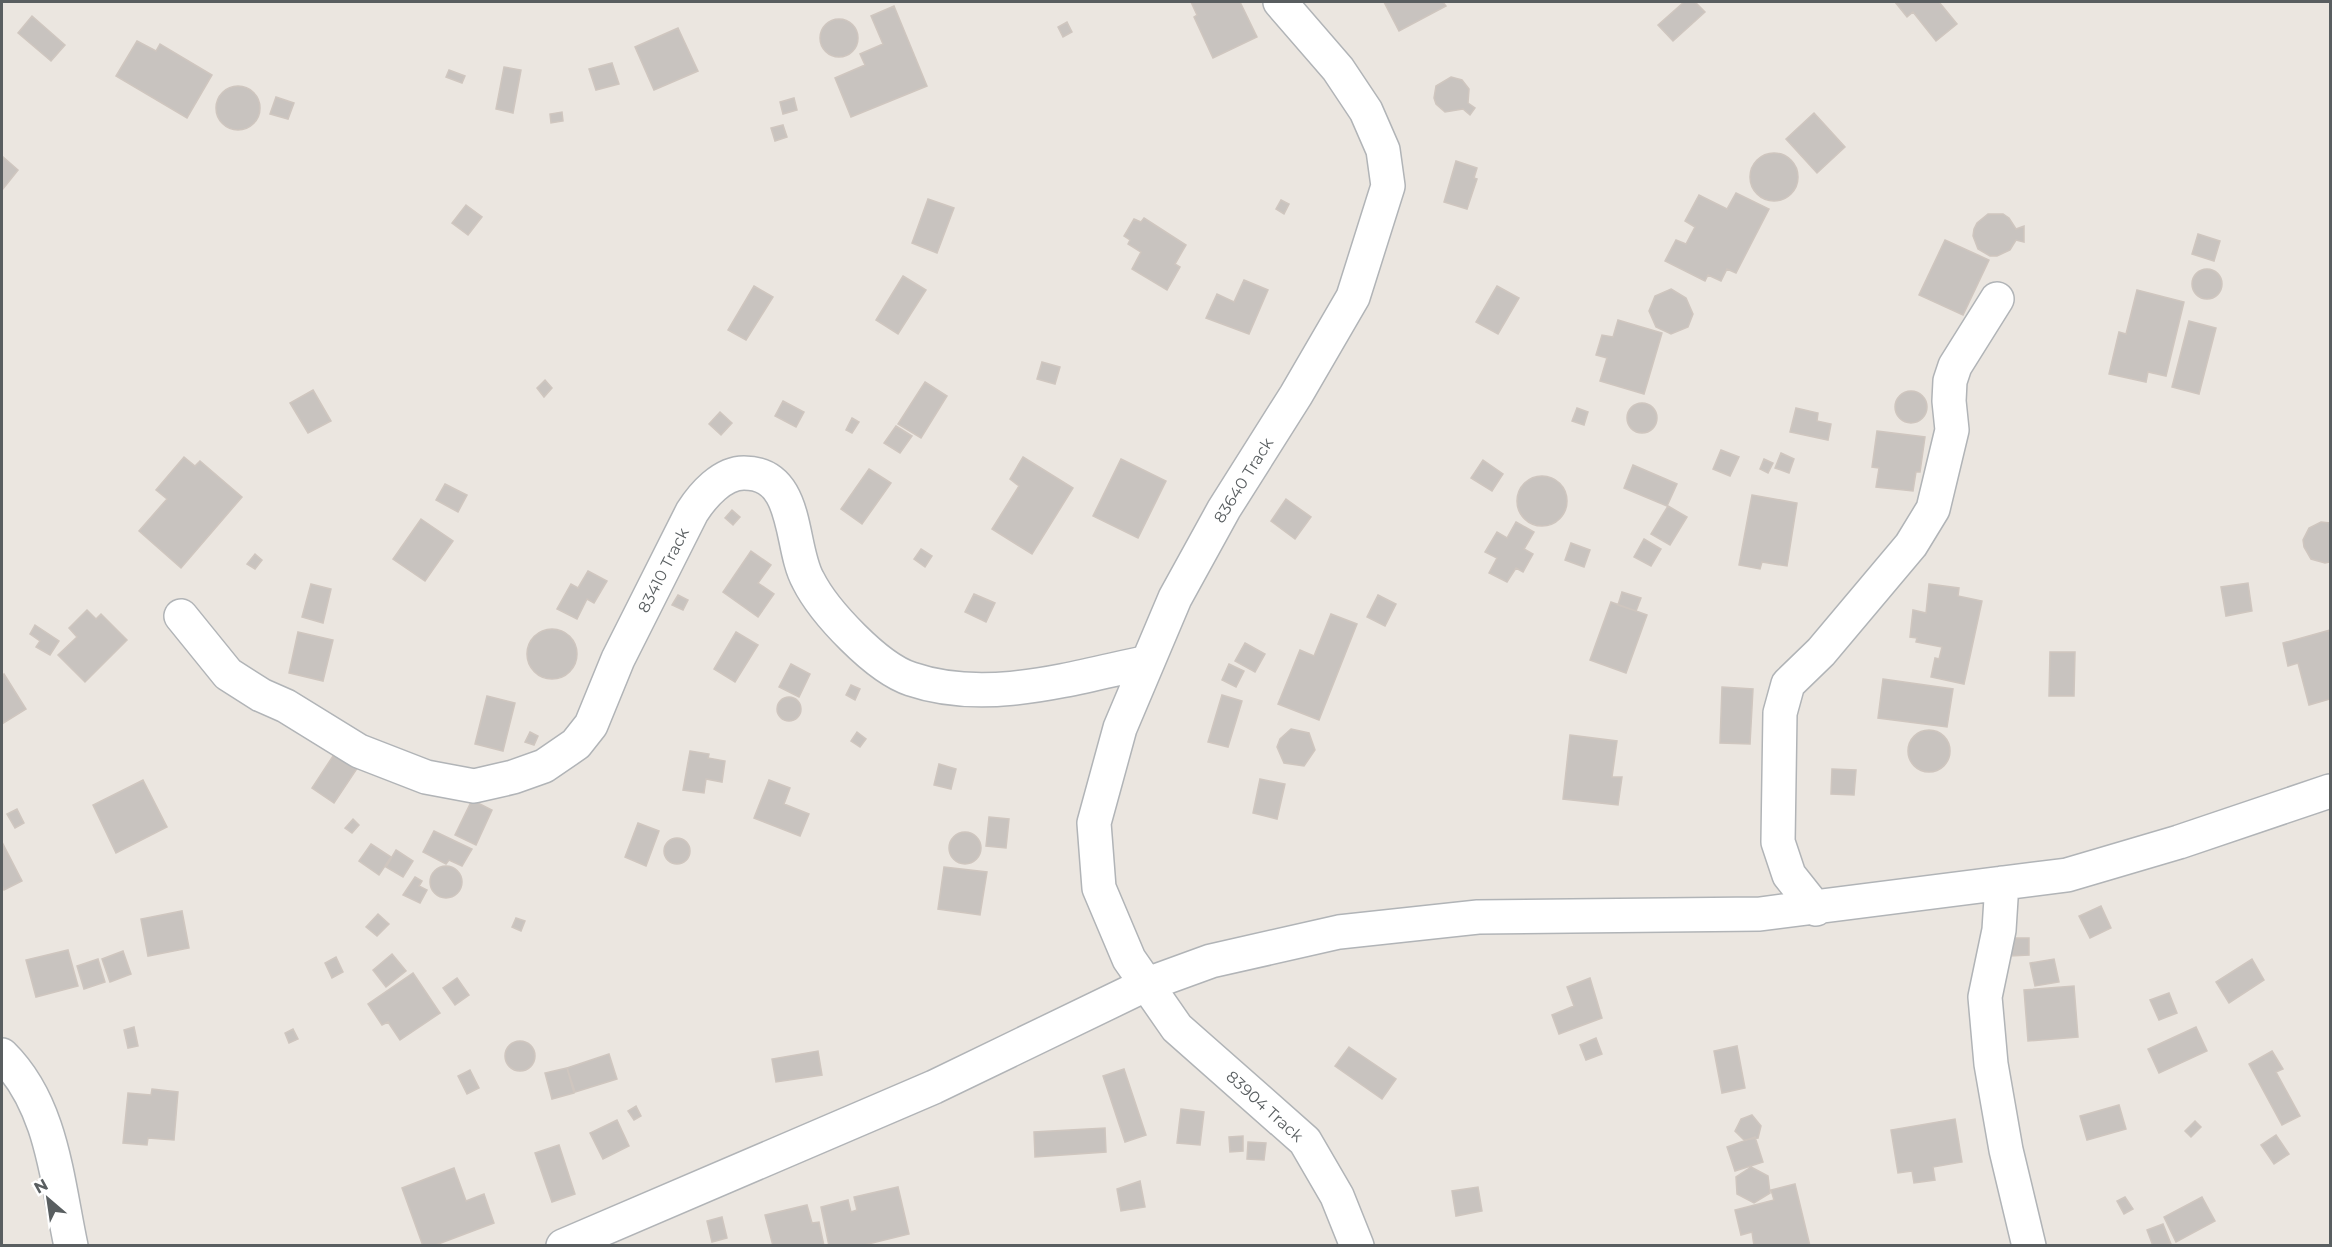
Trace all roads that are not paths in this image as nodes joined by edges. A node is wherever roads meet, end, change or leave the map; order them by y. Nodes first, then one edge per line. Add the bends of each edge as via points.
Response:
1 (1280, 2) edge
2 (1997, 299) dead end
3 (181, 616) dead end
4 (1148, 662) junction
5 (2331, 791) edge
6 (2002, 883) junction
7 (1816, 909) junction
8 (1145, 985) junction
9 (2, 1055) edge
10 (71, 1245) edge
11 (563, 1245) edge
12 (1357, 1245) edge
13 (2029, 1245) edge

1 - 4 street, 83640 Track via 1338,69 1366,111 1383,150 1388,186 1353,297 1224,508 1175,598
2 - 7 street via 1955,366 1950,381 1952,430 1933,509 1911,545 1788,684 1784,694 1780,713 1778,842 1789,875
3 - 4 street, 83410 Track via 228,674 359,751 426,777 474,786 513,777 564,754 581,738 692,512 703,496 722,481 738,473 756,473 768,478 786,501 806,578 818,599 884,665 910,679 979,691 1022,687
4 - 8 street, 83640 Track via 1120,728 1094,823 1100,888 1129,959
5 - 6 street via 2067,875
6 - 7 street
6 - 13 street via 1999,930 1985,997 1991,1064 2006,1150
7 - 8 street via 1760,914 1478,917 1339,932 1211,961
8 - 11 street via 934,1087
8 - 12 street, 83904 Track via 1177,1028 1305,1142 1337,1196
9 - 10 street via 17,1070 37,1104

